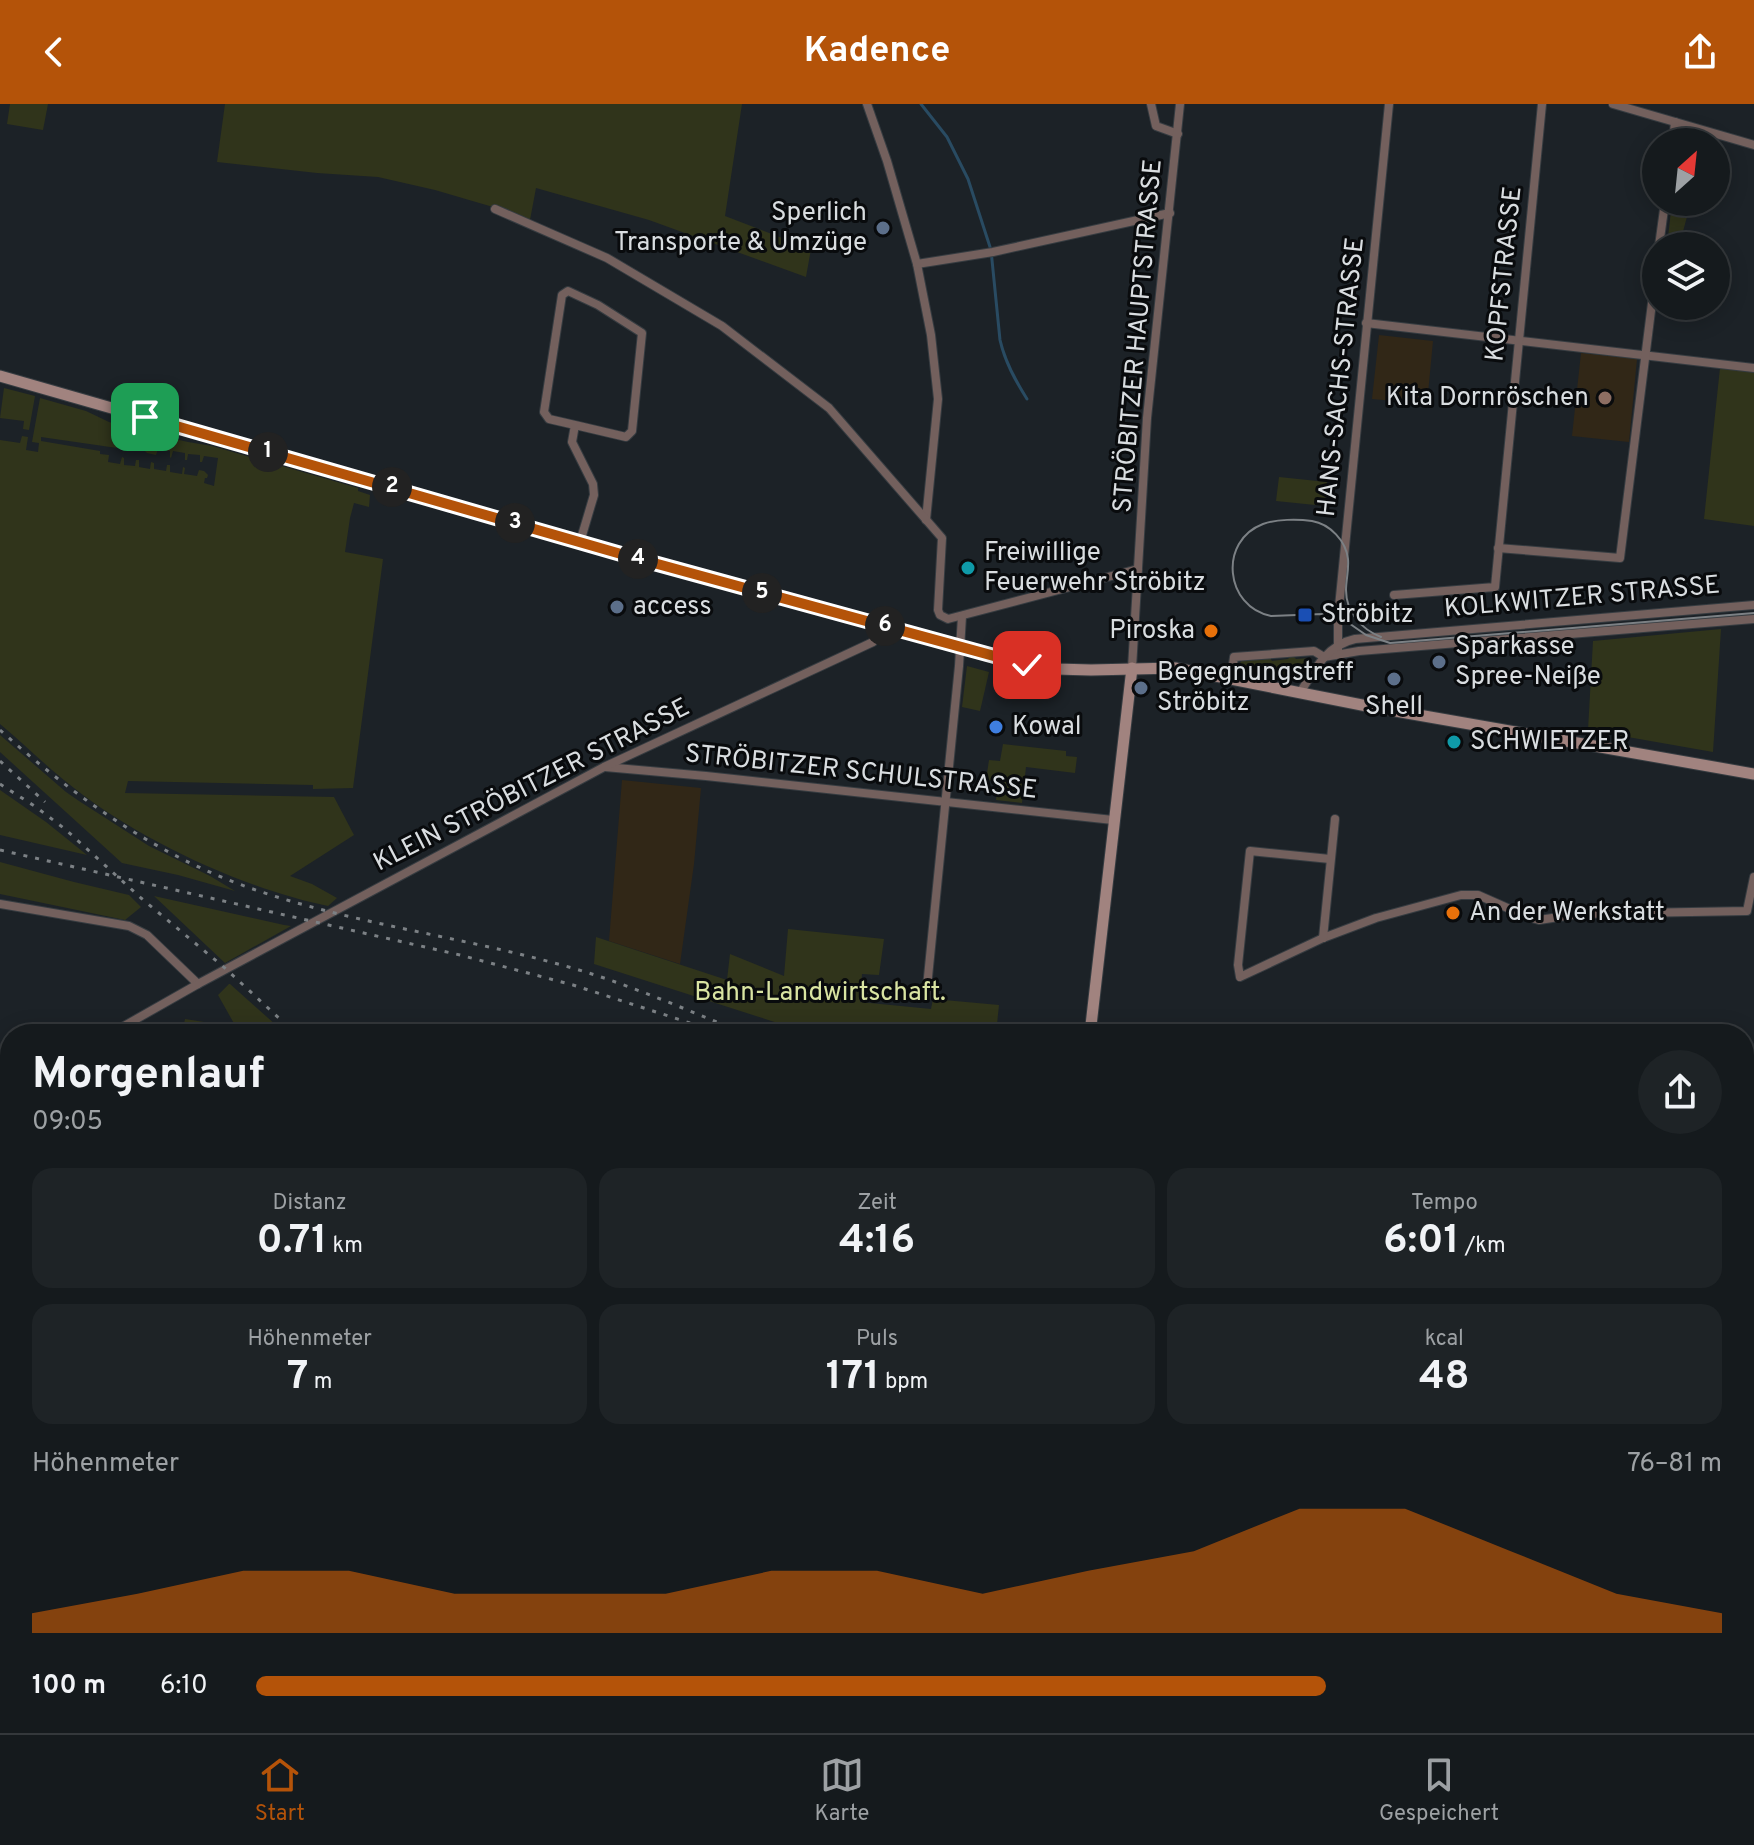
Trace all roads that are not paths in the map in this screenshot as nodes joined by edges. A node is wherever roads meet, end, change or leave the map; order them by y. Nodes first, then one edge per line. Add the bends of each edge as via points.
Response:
1 (867, 104) edge
2 (1151, 104) edge
3 (1180, 104) edge
4 (1389, 104) edge
5 (1542, 104) edge
6 (1613, 104) edge
7 (1648, 109) edge
8 (1675, 122) junction
9 (1674, 128) edge
10 (1178, 134) junction
11 (1754, 145) edge
12 (495, 209) dead end
13 (1170, 213) junction
14 (917, 264) junction
15 (1650, 320) edge
16 (1366, 323) junction
17 (1518, 340) junction
18 (1645, 355) junction
19 (1754, 368) edge
20 (0, 376) edge
21 (575, 425) junction
22 (926, 520) junction
23 (580, 542) junction
24 (1498, 548) junction
25 (1138, 569) junction
26 (1394, 595) dead end
27 (1754, 605) edge
28 (962, 616) junction
29 (1754, 619) edge
30 (880, 625) junction
31 (960, 647) junction
32 (1338, 650) junction
33 (1324, 657) junction
34 (1132, 668) junction
35 (1231, 679) junction
36 (1300, 693) junction
37 (604, 767) junction
38 (1754, 774) edge
39 (946, 802) junction
40 (1335, 819) dead end
41 (1113, 820) junction
42 (1330, 859) junction
43 (1754, 877) edge
44 (0, 904) edge
45 (1323, 938) junction
46 (198, 984) junction
47 (926, 997) dead end
48 (128, 1024) edge
49 (1091, 1024) edge

1 - 14 street
2 - 10 street via 1156,126
3 - 10 street, STRÖBITZER HAUPTSTRASSE
4 - 16 street, HANS-SACHS-STRASSE
5 - 17 street, KOPFSTRASSE
6 - 7 street
7 - 8 street
8 - 9 street
8 - 11 street
10 - 13 street, STRÖBITZER HAUPTSTRASSE
12 - 22 street via 607,258 722,326 829,408
13 - 14 street
13 - 25 street, STRÖBITZER HAUPTSTRASSE via 1147,418
14 - 22 street via 938,399
15 - 18 street
16 - 17 street
16 - 32 street, HANS-SACHS-STRASSE
17 - 18 street
17 - 24 street, KOPFSTRASSE
18 - 19 street
18 - 24 street via 1620,558
20 - 23 main road
21 - 21 street via 549,419 544,412 562,295 568,291 642,333 632,431 626,437
21 - 23 street via 572,442 594,495
22 - 28 street via 942,538 938,610 948,619
23 - 30 main road
24 - 26 street, KOPFSTRASSE via 1495,587
25 - 28 street
25 - 34 street, STRÖBITZER HAUPTSTRASSE
27 - 32 street, KOLKWITZER STRASSE via 1370,637 1347,641
28 - 31 street
29 - 32 street, KOLKWITZER STRASSE
30 - 31 main road
30 - 37 street, KLEIN STRÖBITZER STRASSE via 873,642
31 - 34 main road via 1056,669
31 - 39 street
32 - 33 street, KOLKWITZER STRASSE
33 - 35 street, KOLKWITZER STRASSE via 1314,651 1234,657
33 - 36 street
34 - 35 main road via 1175,668
34 - 41 main road
35 - 36 main road
36 - 38 main road
37 - 39 street, STRÖBITZER SCHULSTRASSE
37 - 46 street, KLEIN STRÖBITZER STRASSE
39 - 41 street, STRÖBITZER SCHULSTRASSE
39 - 47 street
40 - 42 street
41 - 49 main road
42 - 45 street
42 - 45 street via 1250,851 1240,977
43 - 45 street via 1747,911 1579,914 1539,920 1478,895 1461,895
44 - 46 street via 129,926 147,935
46 - 48 street, KLEIN STRÖBITZER STRASSE

